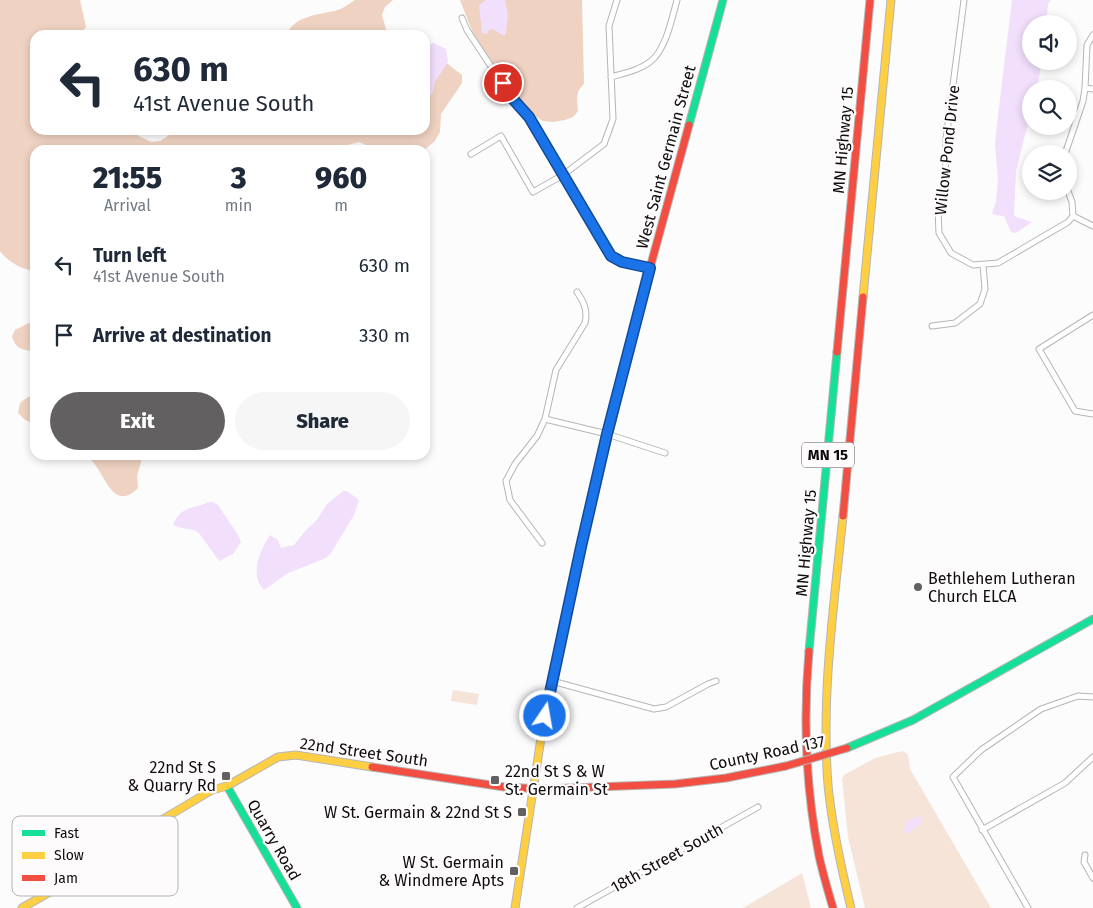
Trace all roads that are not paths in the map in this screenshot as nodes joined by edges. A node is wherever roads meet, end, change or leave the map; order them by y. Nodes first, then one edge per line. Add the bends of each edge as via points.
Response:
1 (617, 0) edge
2 (677, 0) edge
3 (723, 0) edge
4 (870, 0) edge
5 (891, 0) edge
6 (964, 0) edge
7 (462, 18) dead end
8 (1093, 35) edge
9 (612, 77) junction
10 (1085, 88) junction
11 (1093, 89) edge
12 (1068, 145) edge
13 (471, 154) dead end
14 (563, 174) junction
15 (1071, 200) edge
16 (1073, 216) junction
17 (1093, 226) edge
18 (984, 264) junction
19 (650, 268) junction
20 (577, 292) dead end
21 (1093, 315) edge
22 (932, 326) dead end
23 (1093, 414) edge
24 (545, 419) junction
25 (607, 434) junction
26 (665, 453) dead end
27 (542, 543) dead end
28 (1093, 619) edge
29 (552, 681) junction
30 (716, 681) dead end
31 (1093, 697) edge
32 (1093, 758) edge
33 (227, 786) junction
34 (534, 789) junction
35 (758, 807) dead end
36 (169, 816) edge
37 (982, 830) junction
38 (1085, 855) dead end
39 (1093, 878) edge
40 (43, 896) edge
41 (22, 908) edge
42 (297, 908) edge
43 (515, 908) edge
44 (577, 908) edge
45 (833, 908) edge
46 (852, 908) edge
47 (1028, 908) edge

1 - 9 street via 609,26
2 - 9 street via 664,42 652,60 636,70
3 - 19 main road, West Saint Germain Street
4 - 45 main road, MN Highway 15 / MN 15 via 806,688 809,790 818,850
5 - 46 main road, MN 15 via 826,709 828,787 836,844
6 - 18 street, Willow Pond Drive via 946,139 945,191 938,211 940,233 951,253 973,265
7 - 14 street
8 - 10 street via 1086,45
9 - 14 street via 614,119 604,144
10 - 11 street
10 - 12 street
13 - 14 street via 501,136 533,192
14 - 19 street via 611,256
15 - 16 street
16 - 17 street
16 - 18 street, Willow Pond Drive via 998,264
18 - 22 street via 985,289 980,304 955,323
19 - 25 main road, West Saint Germain Street
20 - 24 street via 584,301 585,323 556,370
21 - 23 street via 1039,348 1075,411
24 - 25 street
24 - 27 street via 506,481 510,500
25 - 26 street
25 - 29 main road, West Saint Germain Street
28 - 34 main road, County Road 137, bridge via 913,720 847,748 786,766 726,778 675,784
29 - 30 street via 654,709 666,707
29 - 34 main road, West Saint Germain Street
31 - 37 street via 1078,696 1041,709 981,750 953,777
32 - 37 street via 1065,783
33 - 34 main road, 22nd Street South via 278,757 296,755
33 - 36 main road, 22nd Street South via 212,790
33 - 42 main road, Quarry Road
34 - 43 main road, West Saint Germain Street
35 - 44 street, 18th Street South
37 - 47 street
38 - 39 street via 1084,862
40 - 41 main road, 22nd Street South

